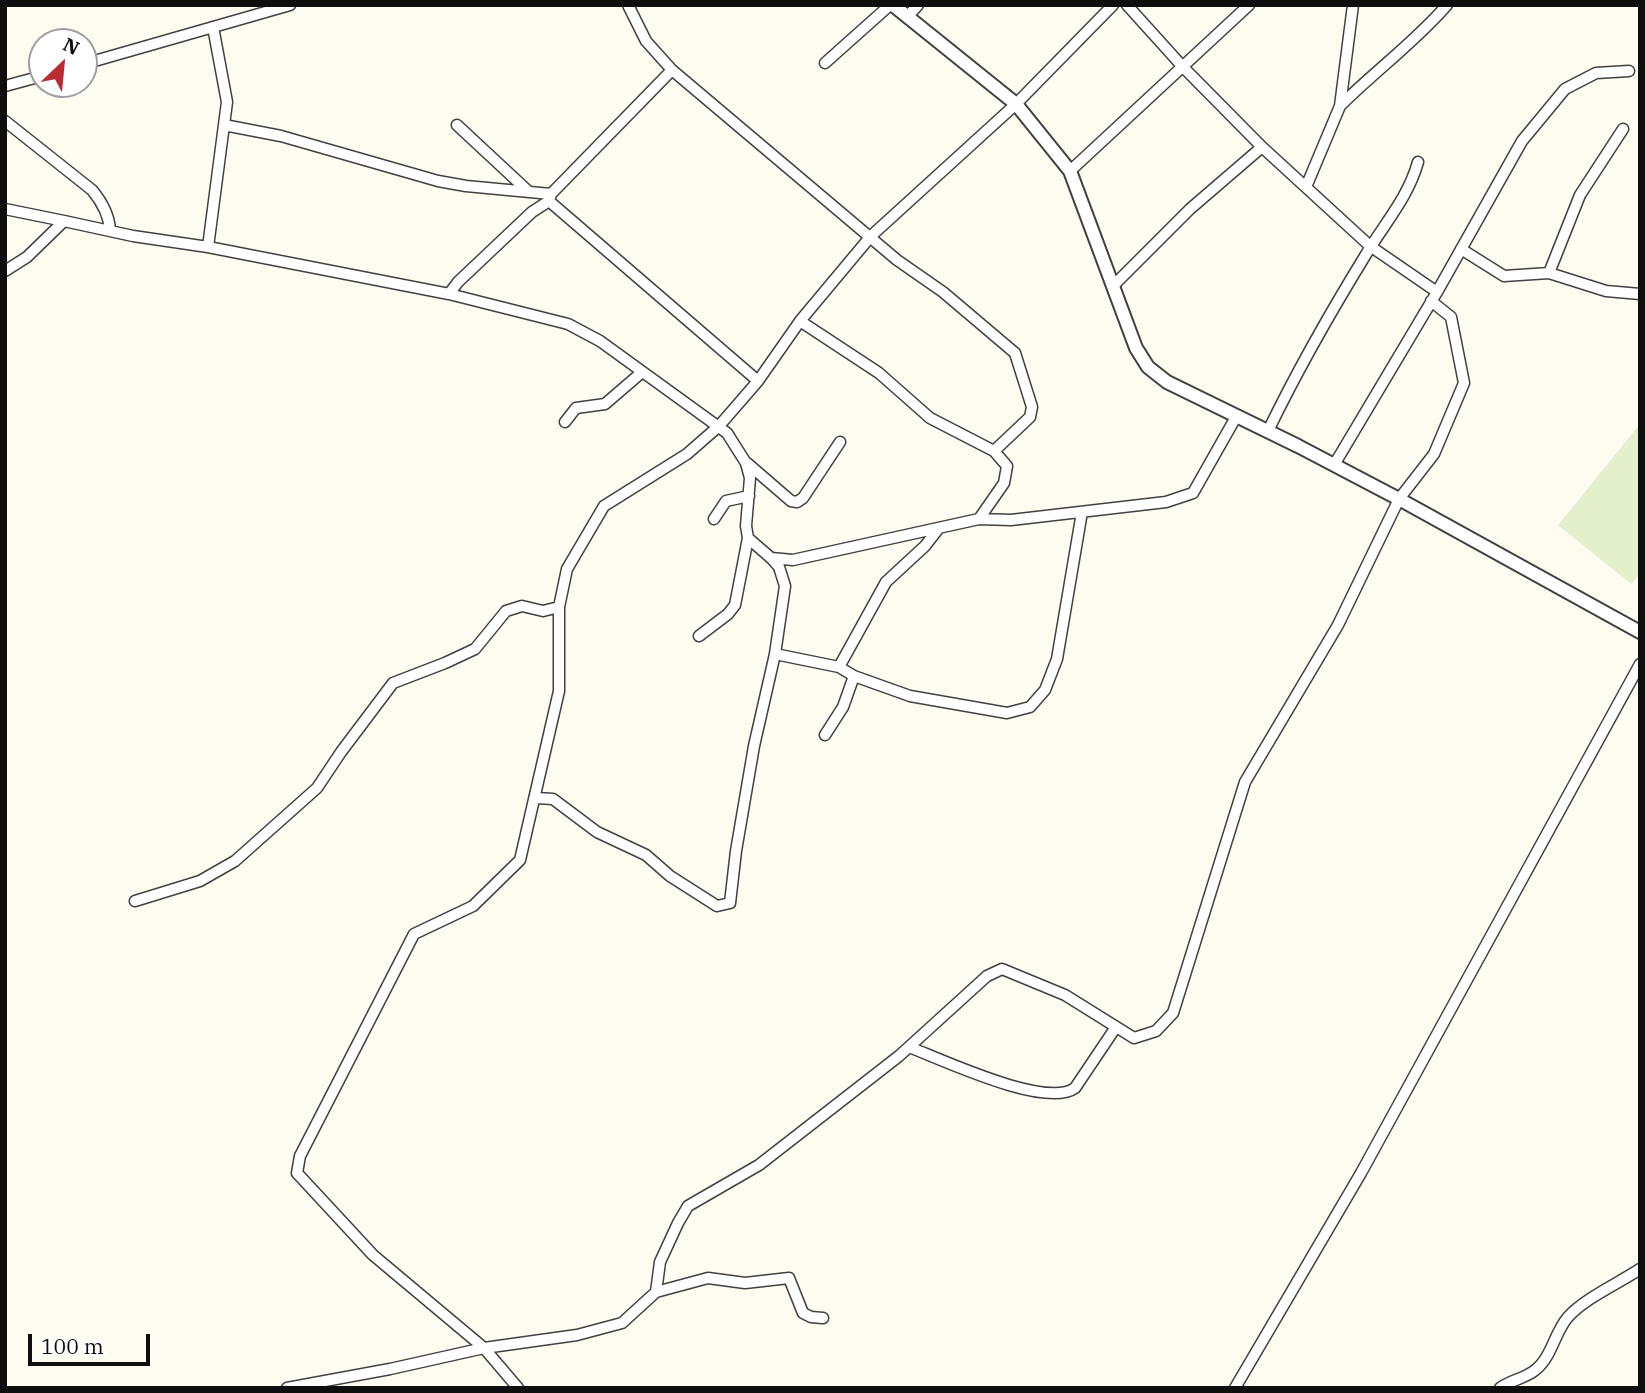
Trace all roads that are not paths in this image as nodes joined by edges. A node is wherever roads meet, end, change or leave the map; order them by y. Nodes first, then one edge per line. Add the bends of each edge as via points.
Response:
1 (628, 5) edge
2 (891, 5) edge
3 (919, 5) edge
4 (1114, 5) edge
5 (1127, 5) edge
6 (1249, 5) edge
7 (1353, 5) edge
8 (1447, 5) edge
9 (288, 6) edge
10 (907, 17) junction
11 (213, 27) junction
12 (98, 60) edge
13 (825, 63) dead end
14 (1182, 66) junction
15 (672, 70) junction
16 (1629, 71) dead end
17 (28, 80) edge
18 (5, 86) edge
19 (1016, 104) junction
20 (1340, 106) junction
21 (5, 121) edge
22 (224, 125) junction
23 (457, 125) dead end
24 (1623, 129) dead end
25 (1262, 146) junction
26 (1418, 162) dead end
27 (1070, 171) junction
28 (1306, 187) junction
29 (529, 192) junction
30 (550, 198) junction
31 (5, 209) edge
32 (64, 221) junction
33 (110, 230) junction
34 (872, 236) junction
35 (1370, 246) junction
36 (208, 247) junction
37 (1461, 249) junction
38 (5, 271) edge
39 (1549, 273) junction
40 (1113, 286) junction
41 (449, 294) junction
42 (1640, 294) edge
43 (1434, 297) junction
44 (800, 321) junction
45 (642, 373) junction
46 (758, 382) junction
47 (1236, 417) junction
48 (565, 422) dead end
49 (719, 426) junction
50 (1268, 431) junction
51 (841, 442) dead end
52 (994, 451) junction
53 (746, 463) junction
54 (1334, 465) junction
55 (748, 496) junction
56 (1399, 499) junction
57 (1082, 512) junction
58 (714, 519) dead end
59 (979, 519) junction
60 (939, 528) junction
61 (748, 538) junction
62 (771, 558) junction
63 (559, 607) junction
64 (1640, 632) edge
65 (699, 636) dead end
66 (775, 654) junction
67 (1640, 664) edge
68 (839, 667) junction
69 (854, 676) junction
70 (825, 735) dead end
71 (536, 798) junction
72 (135, 901) dead end
73 (1116, 1027) junction
74 (909, 1047) junction
75 (1640, 1269) edge
76 (656, 1292) junction
77 (823, 1318) dead end
78 (484, 1348) junction
79 (287, 1388) edge
80 (518, 1388) edge
81 (1235, 1388) edge
82 (1500, 1388) edge

1 - 15 street via 646,41
2 - 10 street
2 - 13 street
3 - 10 street
4 - 19 street
5 - 14 street
6 - 14 street
7 - 20 street
8 - 20 street
9 - 11 street
10 - 19 street
11 - 12 street
11 - 22 street via 228,102
14 - 25 street
14 - 27 street
15 - 30 street
15 - 34 street
16 - 37 street via 1596,73 1565,89 1522,141
17 - 18 street
19 - 27 street
19 - 34 street
20 - 28 street
21 - 33 street via 92,190 102,202
22 - 29 street via 307,143 438,181
22 - 36 street
23 - 29 street
24 - 39 street via 1580,195
25 - 28 street
25 - 40 street
26 - 35 street via 1404,199
27 - 40 street
28 - 35 street
29 - 30 street
30 - 41 street
30 - 46 street
31 - 32 street
32 - 33 street
32 - 38 street via 27,257
33 - 36 street
34 - 44 street
34 - 52 street via 1014,353 1032,407 1030,418
35 - 43 street
35 - 50 street
36 - 41 street
37 - 39 street via 1504,276
37 - 43 street
39 - 42 street via 1606,291
40 - 47 street via 1148,367 1167,382
41 - 45 street via 568,324
43 - 54 street
43 - 56 street via 1451,317 1464,383 1434,454
44 - 46 street
44 - 52 street via 879,373 930,418
45 - 48 street via 605,404 576,408
45 - 49 street
46 - 49 street
47 - 50 street
47 - 57 street via 1193,493 1166,502
49 - 53 street
49 - 63 street via 687,453 604,506 567,569
50 - 54 street
51 - 53 street via 797,502
52 - 59 street via 1007,466 1003,483
53 - 55 street
54 - 56 street
55 - 58 street via 726,501
55 - 61 street
56 - 64 street
56 - 73 street via 1338,625 1245,782 1173,1013 1156,1031 1134,1038
57 - 59 street
57 - 69 street via 1057,659 1045,690 1030,708 1007,713 910,696
59 - 60 street
60 - 62 street via 793,560
60 - 68 street via 886,582
61 - 62 street
61 - 65 street via 736,605
62 - 66 street via 785,586
63 - 71 street via 559,691
63 - 72 street via 543,611 522,606 506,611 475,649 393,683 317,788 235,861 200,881
66 - 68 street
66 - 71 street via 754,746 730,903 717,906 646,855 597,832 554,799
67 - 81 street via 1361,1173
68 - 69 street
69 - 70 street
71 - 78 street via 520,860 473,906 414,934 300,1156 297,1173 373,1255
73 - 74 street via 1075,1088 1058,1095 998,1082
73 - 74 street via 1065,995 1002,969 987,975
74 - 76 street via 758,1165 688,1206 660,1262
75 - 82 street via 1571,1314 1542,1364
76 - 77 street via 708,1278 745,1283 789,1278 803,1313
76 - 78 street via 622,1323 577,1335
78 - 79 street
78 - 80 street

